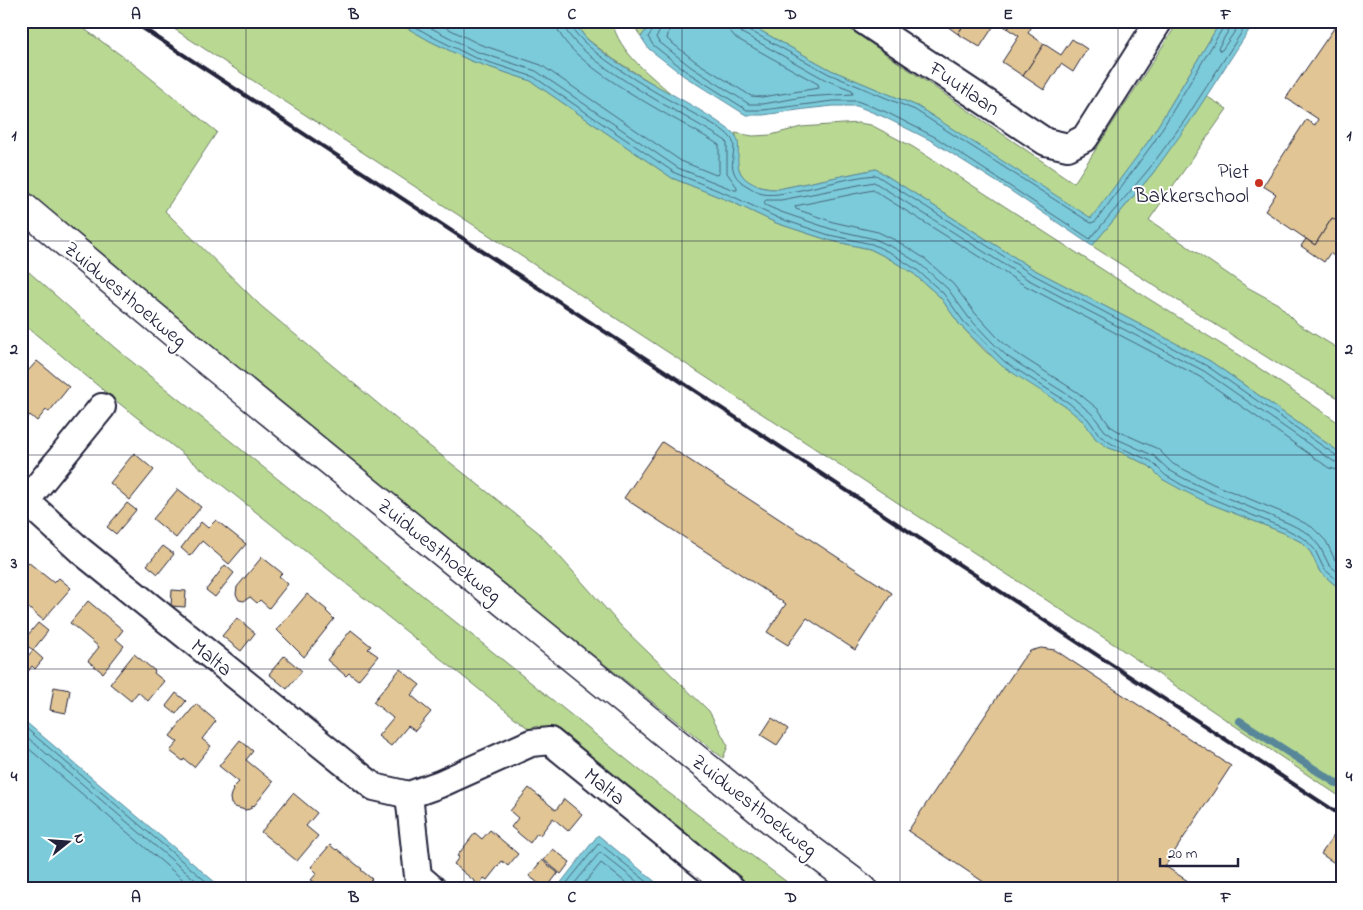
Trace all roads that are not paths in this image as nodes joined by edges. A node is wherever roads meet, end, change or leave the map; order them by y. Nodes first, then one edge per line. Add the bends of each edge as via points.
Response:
1 (1159, 21) edge
2 (877, 25) edge
3 (21, 204) edge
4 (102, 407) dead end
5 (24, 504) edge
6 (409, 795) junction
7 (433, 889) edge
8 (732, 889) edge
9 (864, 889) edge

1 - 2 street, Fuutlaan via 1085,138 1068,147 1046,142
3 - 9 main road, Zuidwesthoekweg via 201,356 775,823
4 - 5 street, Malta
5 - 6 street, Malta via 374,787
6 - 7 street via 418,876
6 - 8 street, Malta via 531,743 550,741

